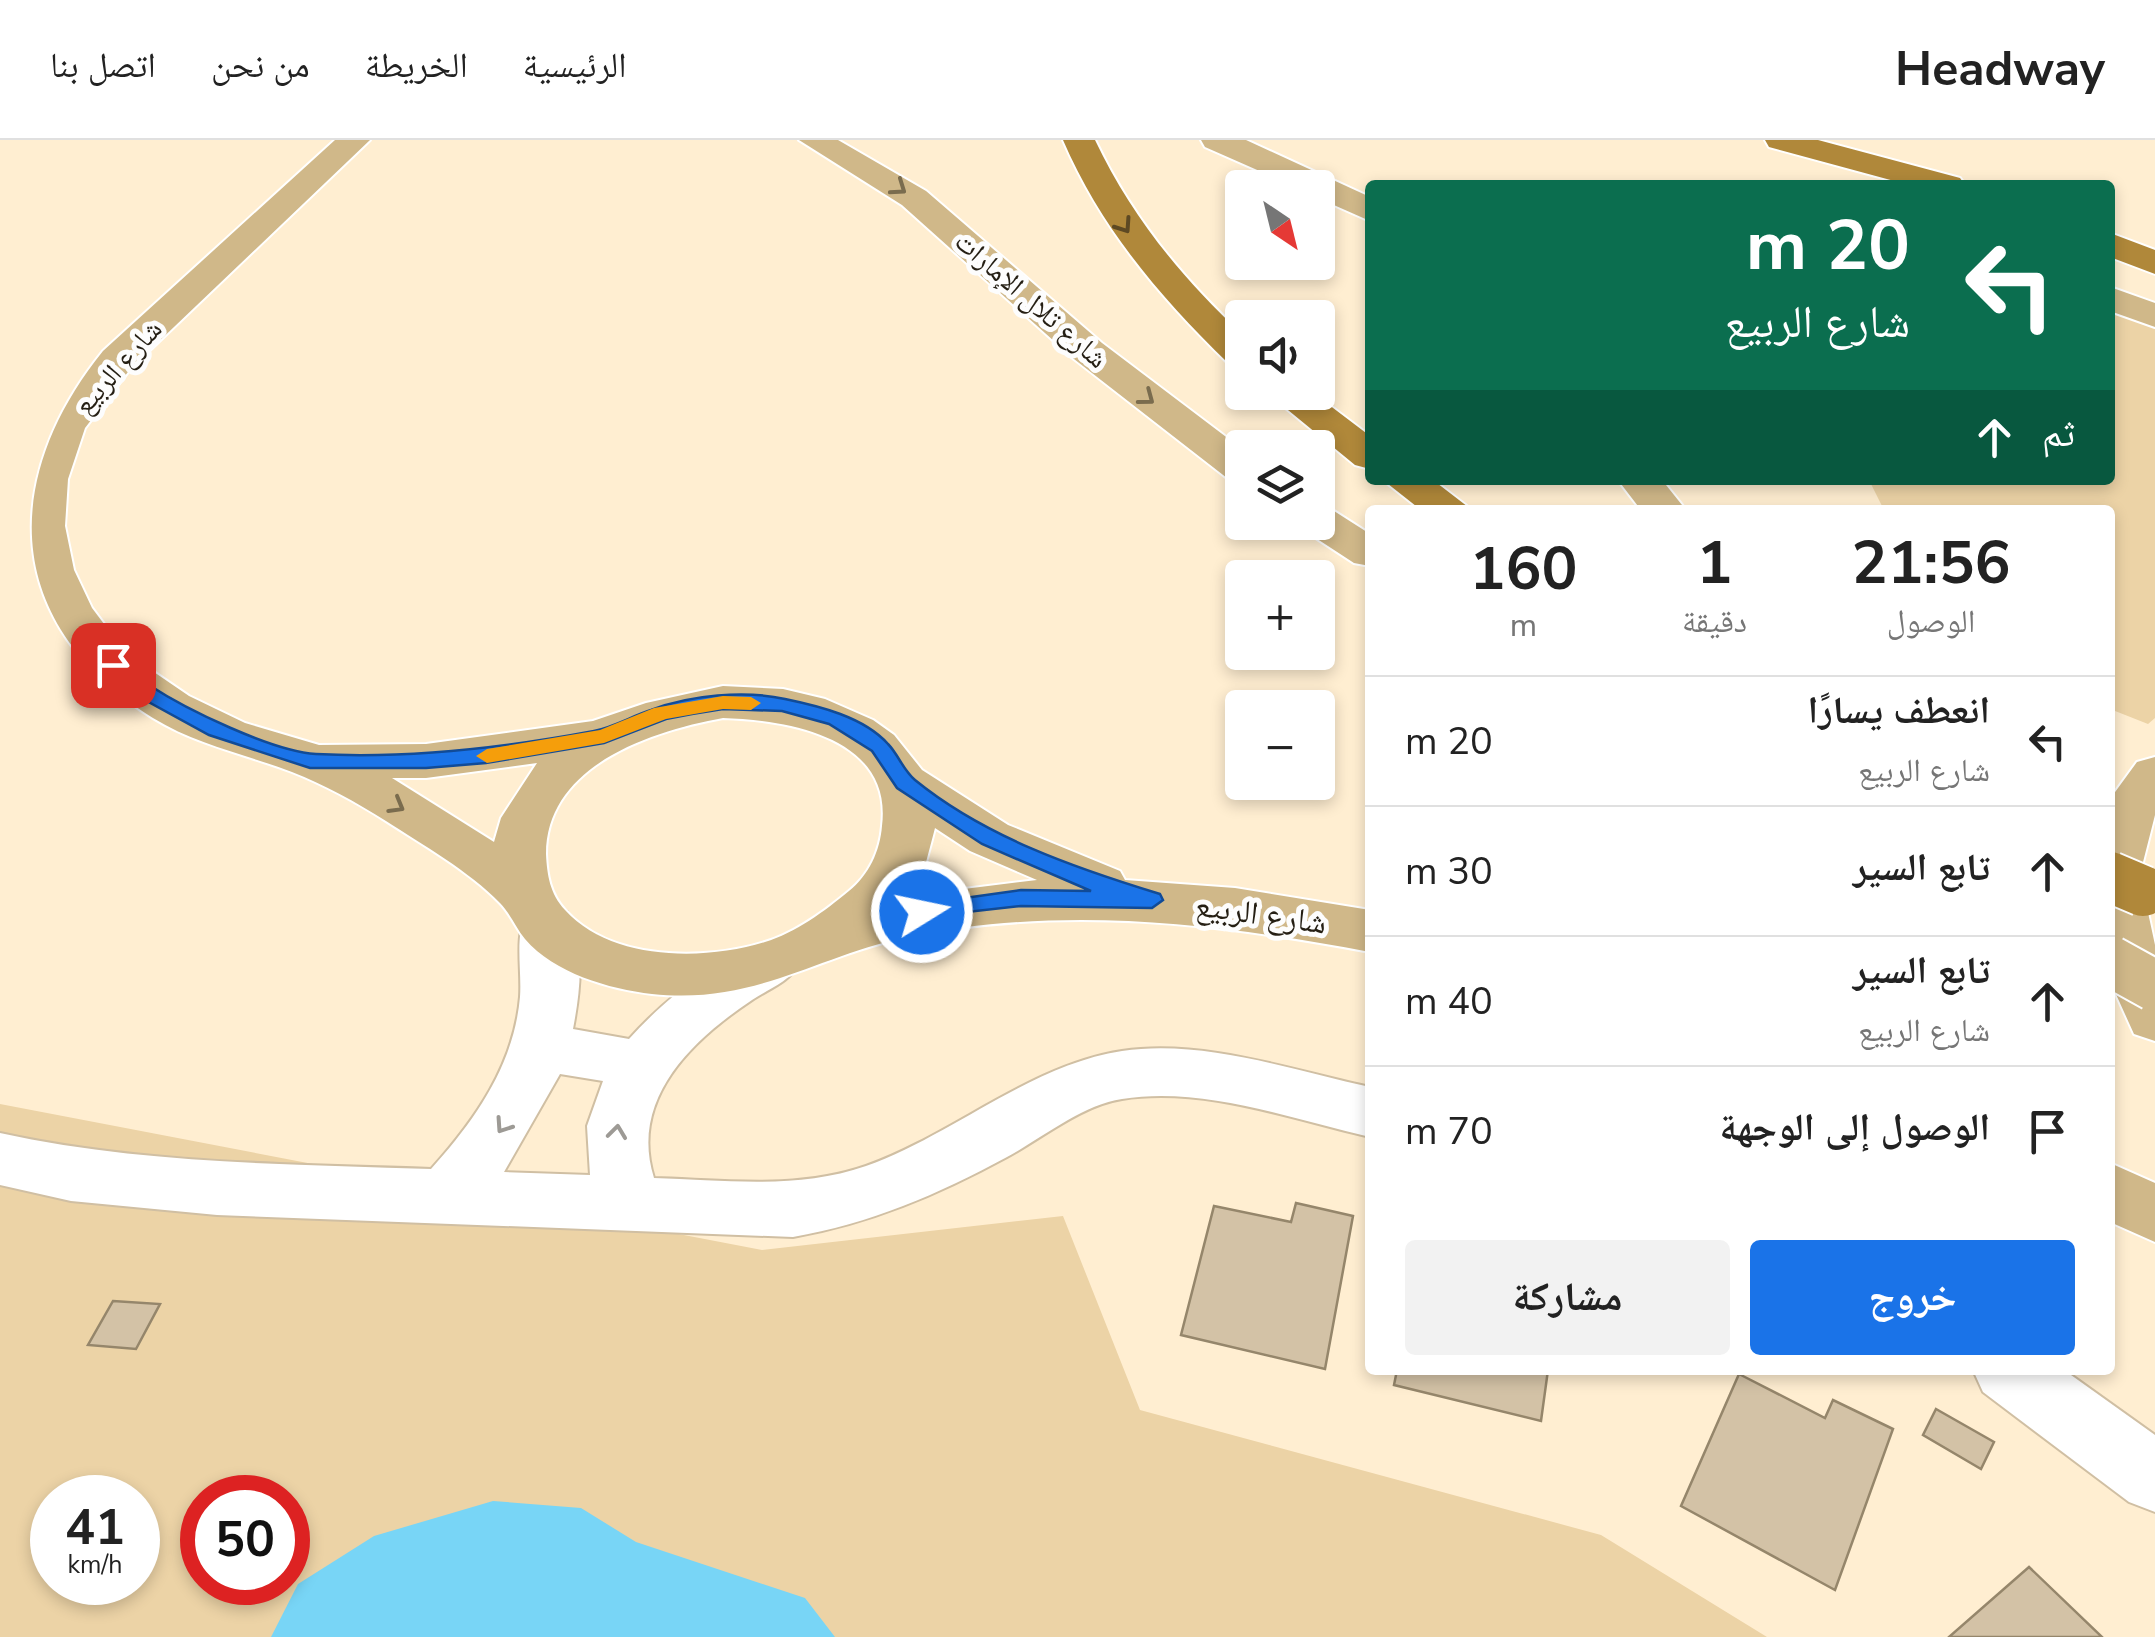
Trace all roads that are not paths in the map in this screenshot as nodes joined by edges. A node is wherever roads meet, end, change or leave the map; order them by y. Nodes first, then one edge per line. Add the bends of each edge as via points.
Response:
1 (354, 140) edge
2 (815, 140) edge
3 (1079, 140) edge
4 (1216, 140) edge
5 (1781, 140) edge
6 (1929, 180) edge
7 (1365, 208) edge
8 (2115, 246) edge
9 (2155, 264) edge
10 (2115, 300) edge
11 (2155, 316) edge
12 (1225, 338) edge
13 (1310, 410) edge
14 (1365, 452) edge
15 (1225, 456) edge
16 (1412, 485) edge
17 (1644, 485) edge
18 (1442, 505) edge
19 (1660, 505) edge
20 (1335, 531) edge
21 (1365, 550) edge
22 (604, 736) junction
23 (310, 761) junction
24 (2155, 774) edge
25 (905, 783) junction
26 (2115, 862) edge
27 (2115, 890) edge
28 (1152, 900) junction
29 (534, 909) junction
30 (1365, 930) edge
31 (826, 938) junction
32 (770, 962) junction
33 (2115, 963) edge
34 (2155, 986) edge
35 (2155, 1018) edge
36 (541, 1047) junction
37 (644, 1065) junction
38 (1365, 1111) edge
39 (0, 1159) edge
40 (2115, 1193) edge
41 (449, 1194) junction
42 (630, 1203) junction
43 (2155, 1215) edge
44 (2015, 1375) edge
45 (2155, 1478) edge

1 - 23 main road, شارع الربيع via 101,377 65,427 43,480 38,534 52,589 86,642 141,689 216,730
2 -> 15 main road, شارع تلال الإمارات via 914,198 1088,351
3 -> 12 highway via 1135,242
4 - 7 main road
5 - 6 highway
8 - 9 highway
10 - 11 main road
13 - 14 highway
16 - 18 highway
17 - 19 main road
20 - 21 main road
22 - 23 main road, شارع الربيع via 426,761
22 - 25 main road via 661,713 723,702 782,704 836,720 879,746
22 - 29 main road via 561,768 531,806 516,848
23 -> 29 main road, شارع الربيع via 412,814
24 - 26 main road via 2124,823
25 - 28 main road, شارع الربيع via 1039,862
25 - 31 main road via 912,822 900,864 872,904
27 - 35 main road via 2126,950
28 - 30 main road, شارع الربيع
28 - 31 main road, شارع الربيع via 1004,900 890,919
29 - 32 main road via 588,954 644,971 706,973
29 - 36 street via 552,984
31 - 32 main road
32 - 37 street via 698,1005
33 - 34 main road, bridge
36 - 37 street
36 -> 41 street via 508,1121
42 -> 37 street via 614,1158 614,1134
38 - 42 street via 1199,1077 1121,1075 1084,1086 886,1190 840,1204 793,1210
39 - 41 street via 71,1175 217,1188
40 - 43 main road
41 - 42 street
44 - 45 street

